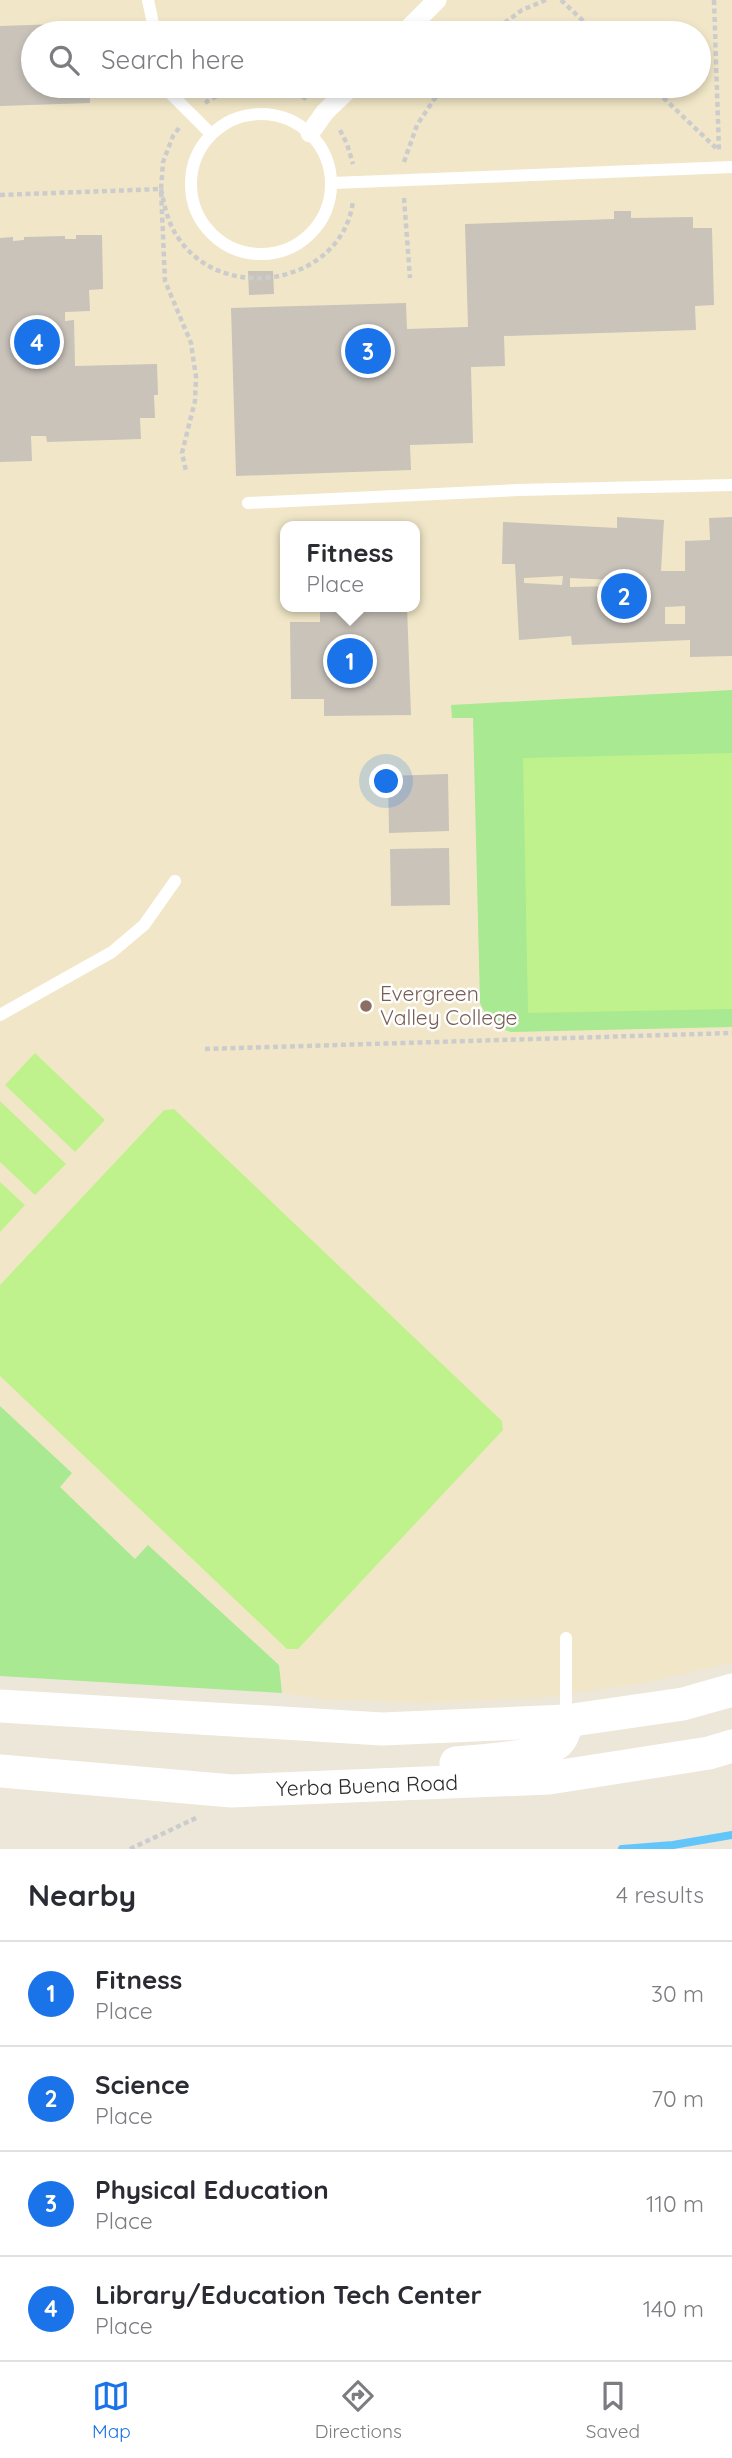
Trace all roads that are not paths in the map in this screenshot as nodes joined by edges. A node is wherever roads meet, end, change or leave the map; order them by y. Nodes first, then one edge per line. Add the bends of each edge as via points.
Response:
1 (148, 0) edge
2 (437, 0) edge
3 (152, 21) edge
4 (417, 21) edge
5 (174, 98) edge
6 (340, 98) edge
7 (310, 133) junction
8 (211, 134) junction
9 (732, 167) edge
10 (332, 183) junction
11 (732, 485) edge
12 (248, 503) dead end
13 (175, 881) dead end
14 (0, 1014) edge
15 (566, 1638) dead end
16 (732, 1690) edge
17 (0, 1706) edge
18 (566, 1721) junction
19 (732, 1746) edge
20 (0, 1771) edge
21 (399, 1784) junction

1 - 3 lane
2 - 4 street
5 - 8 lane
6 - 7 street
7 - 8 lane via 292,120 249,114 228,121
7 - 10 lane via 326,156
8 - 10 lane via 196,154 190,179 192,204 204,227 222,244 246,254 271,254 295,246 315,230 328,208
9 - 10 lane
11 - 12 lane
13 - 14 lane via 144,925 112,952
15 - 18 lane
16 - 18 street via 683,1704
17 - 18 street via 382,1729
18 - 21 street via 557,1743 538,1752 434,1766
19 - 21 street, Yerba Buena Road via 549,1778
20 - 21 street, Yerba Buena Road via 232,1791

